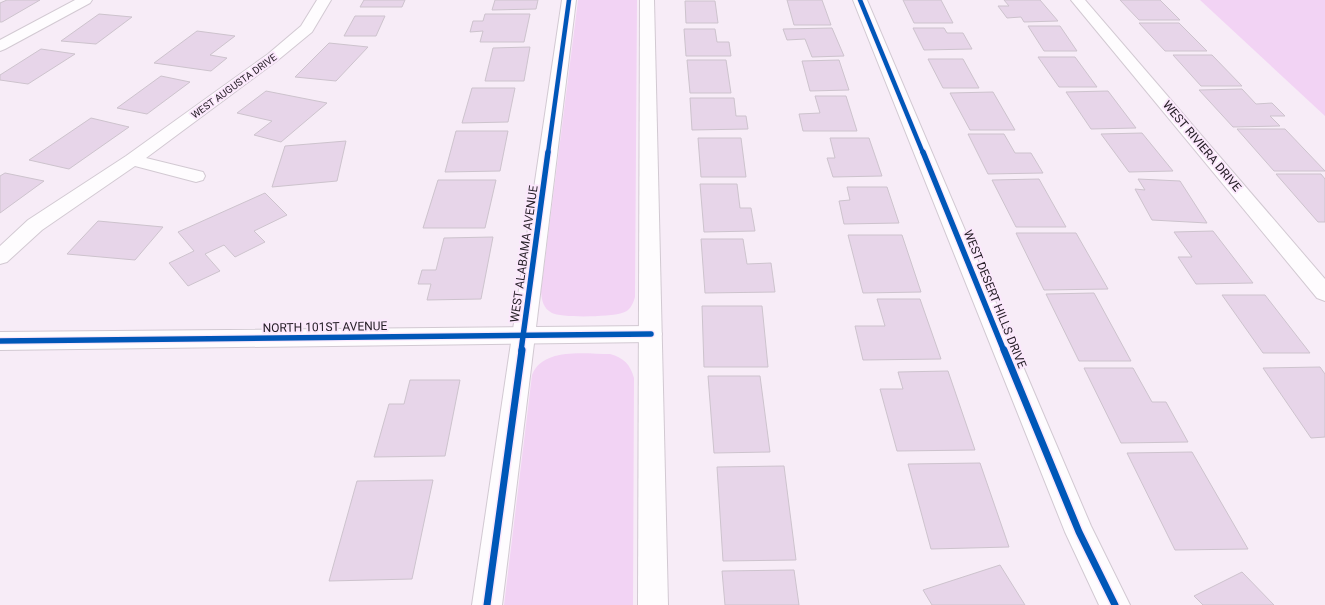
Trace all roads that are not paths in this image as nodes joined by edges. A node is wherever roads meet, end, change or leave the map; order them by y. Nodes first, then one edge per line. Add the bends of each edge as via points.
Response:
1 (85, 0) edge
2 (324, 0) edge
3 (569, 0) edge
4 (647, 0) edge
5 (860, 0) edge
6 (1078, 0) edge
7 (0, 46) edge
8 (132, 160) junction
9 (196, 176) dead end
10 (0, 257) edge
11 (1325, 293) edge
12 (651, 334) junction
13 (524, 336) junction
14 (0, 341) edge
15 (487, 605) edge
16 (653, 605) edge
17 (1115, 605) edge

1 - 7 street
2 - 8 street, WEST AUGUSTA DRIVE via 307,28 273,57
3 - 13 street, WEST ALABAMA AVENUE
4 - 12 street
5 - 17 street, WEST DESERT HILLS DRIVE via 1079,532
6 - 11 street, WEST RIVIERA DRIVE
8 - 9 street
8 - 10 street, WEST AUGUSTA DRIVE via 35,225
12 - 13 street, NORTH 101ST AVENUE
12 - 16 street
13 - 14 street, NORTH 101ST AVENUE
13 - 15 street, WEST ALABAMA AVENUE

